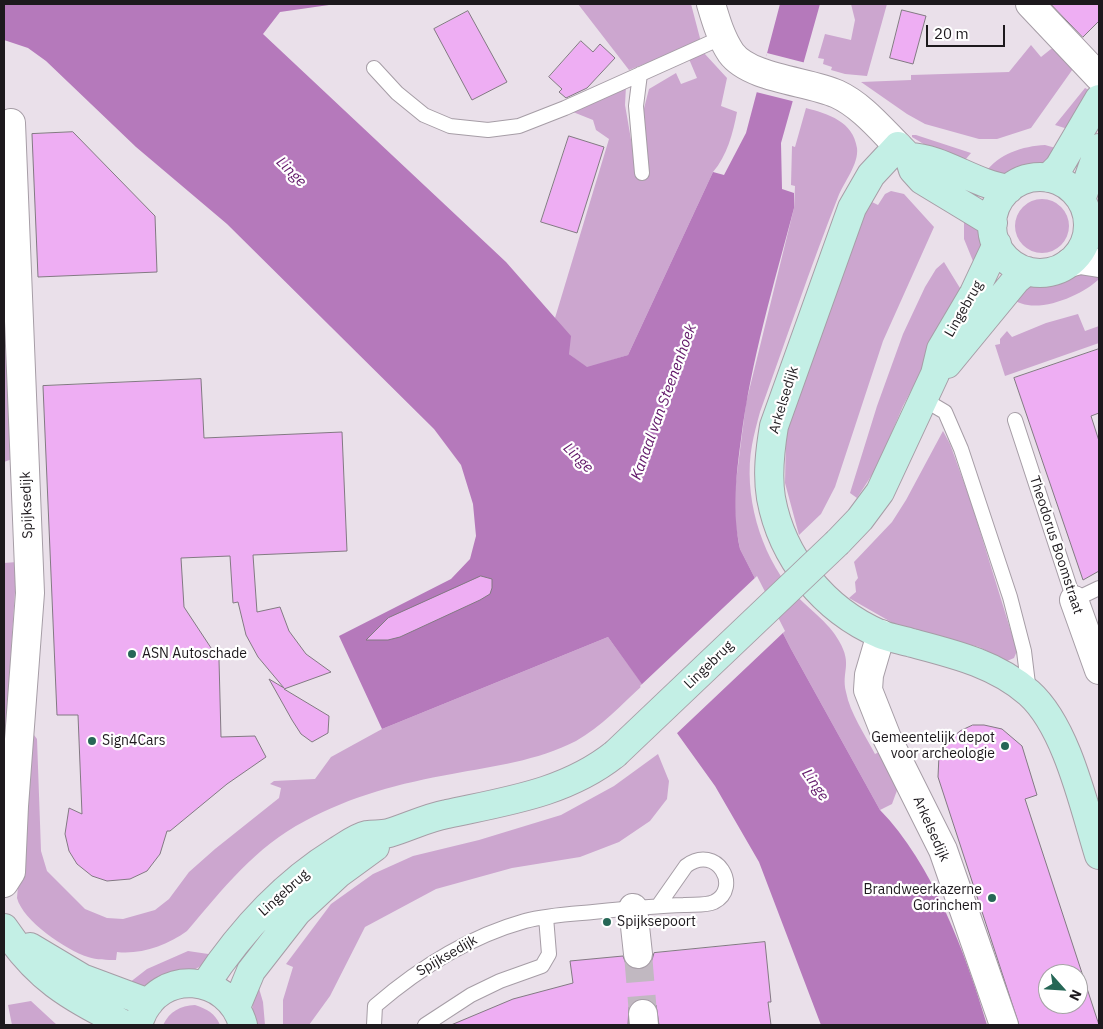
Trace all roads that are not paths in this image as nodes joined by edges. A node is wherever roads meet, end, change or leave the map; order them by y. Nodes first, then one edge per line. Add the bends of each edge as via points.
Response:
1 (711, 4) edge
2 (1030, 4) edge
3 (723, 38) junction
4 (374, 68) dead end
5 (640, 74) junction
6 (1099, 77) edge
7 (1099, 98) edge
8 (11, 123) dead end
9 (1099, 148) edge
10 (904, 151) junction
11 (642, 173) dead end
12 (1048, 178) junction
13 (1009, 189) junction
14 (1089, 214) edge
15 (995, 233) junction
16 (1069, 263) junction
17 (1099, 263) edge
18 (1028, 271) junction
19 (935, 374) junction
20 (923, 399) junction
21 (1014, 420) dead end
22 (1099, 588) edge
23 (1074, 600) junction
24 (881, 634) junction
25 (1099, 670) edge
26 (1029, 693) junction
27 (387, 834) junction
28 (1099, 855) edge
29 (4, 883) edge
30 (646, 907) junction
31 (546, 917) junction
32 (10, 936) edge
33 (638, 954) tunnel mouth
34 (205, 985) junction
35 (144, 1014) edge
36 (239, 1016) edge
37 (125, 1025) edge
38 (374, 1025) edge
39 (425, 1025) edge
40 (1004, 1025) edge

1 - 3 street
2 - 6 street
3 - 5 lane
3 - 10 street via 732,55 756,70 847,99
4 - 5 lane via 424,115 450,126 488,130 519,126
5 - 11 lane via 636,106
7 - 12 main road via 1059,167
8 - 29 street, Spijksedijk via 30,593 11,872
9 - 14 main road
10 - 13 main road via 988,186
10 - 15 main road via 922,180
10 - 24 main road, Arkelsedijk via 871,175 852,208 774,426 770,452 771,498 780,530 803,572 835,608
12 - 13 main road via 1027,179
12 - 14 main road via 1070,187
13 - 15 main road via 996,208
14 - 16 main road via 1083,247
15 - 18 main road via 1006,258
15 - 19 main road, Lingebrug via 974,293 941,349
16 - 17 street via 1080,260
16 - 18 main road via 1053,271
18 - 19 main road, Lingebrug via 1016,280 954,357
19 - 20 main road, Lingebrug
20 - 26 lane via 945,412 961,449 1010,597 1024,651
20 - 27 main road, Lingebrug, bridge via 880,492 860,519 616,754 580,777 535,795 445,814
21 - 23 lane, Theodorus Boomstraat
22 - 23 lane
23 - 25 street, Theodorus Boomstraat
24 - 26 main road, Arkelsedijk via 972,660
24 - 40 street, Arkelsedijk via 868,675 868,690 887,738 943,850
26 - 28 main road, Arkelsedijk via 1061,740
27 - 34 main road, Lingebrug via 366,835 318,862 290,885 234,942
27 - 36 main road, Lingebrug via 374,849 338,874 297,912 251,971
30 - 30 lane, Spijksedijk via 693,862 700,859 714,861 724,871 724,891 713,902
30 - 31 lane, Spijksedijk
30 - 33 street
31 - 38 lane, Spijksedijk via 477,938 429,964 374,1006
31 - 39 lane via 549,954 542,966 500,981
32 - 35 main road
32 - 37 main road via 30,964 56,987
34 - 35 main road via 174,986 156,996
34 - 36 main road via 226,996

